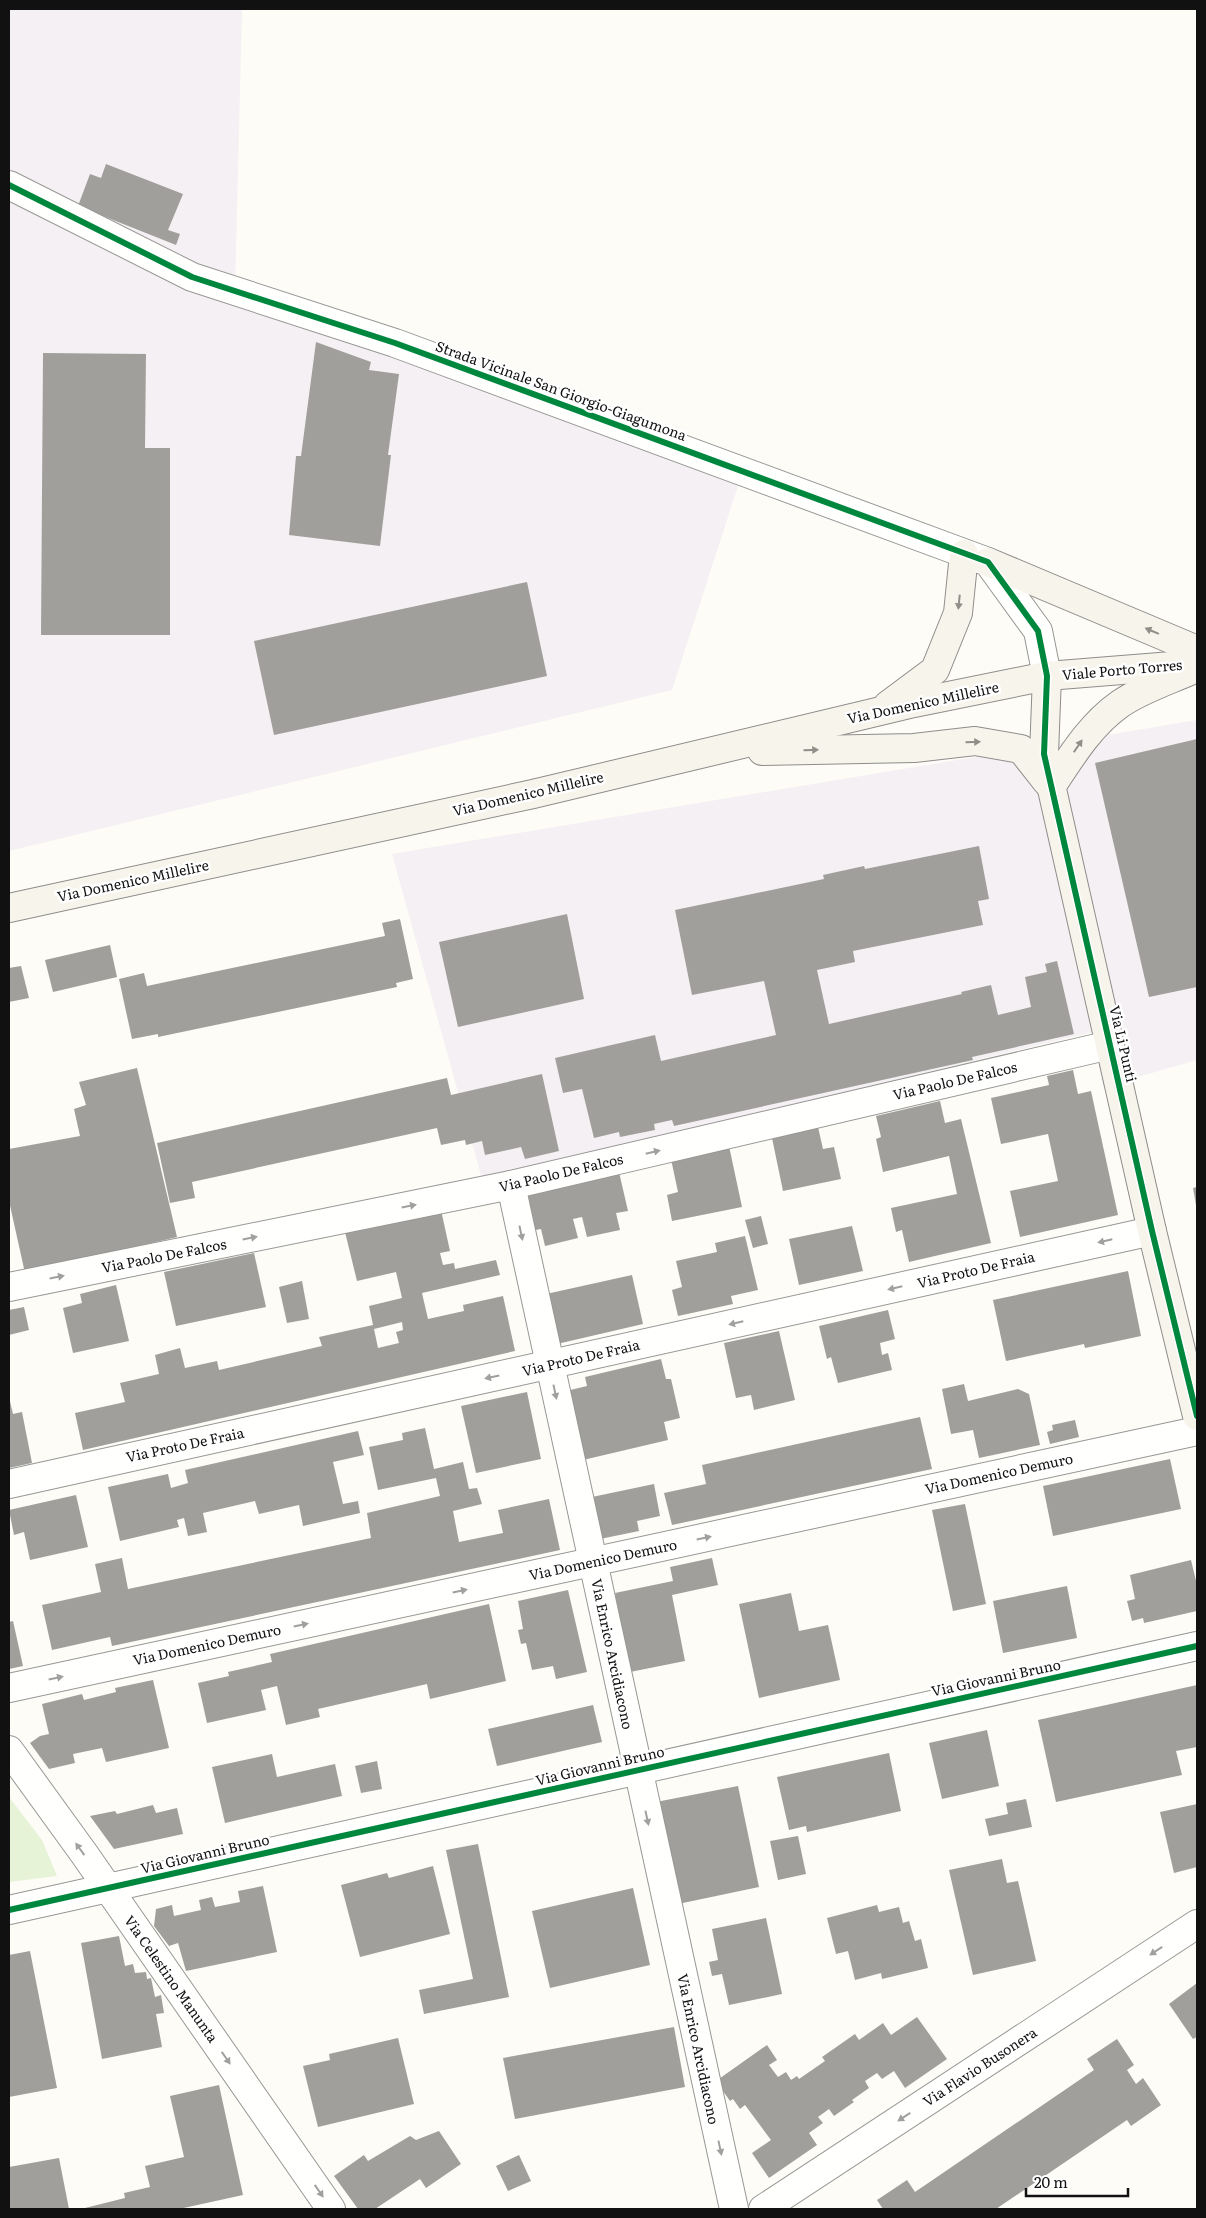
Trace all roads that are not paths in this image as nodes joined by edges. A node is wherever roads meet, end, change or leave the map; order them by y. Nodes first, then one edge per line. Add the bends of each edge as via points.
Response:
1 (9, 185) edge
2 (976, 558) junction
3 (1197, 650) edge
4 (1197, 666) edge
5 (1047, 676) junction
6 (879, 711) junction
7 (709, 752) junction
8 (1051, 787) junction
9 (9, 908) edge
10 (1110, 1045) junction
11 (511, 1186) junction
12 (1152, 1231) junction
13 (9, 1287) edge
14 (550, 1364) junction
15 (1197, 1416) edge
16 (1197, 1431) edge
17 (9, 1484) edge
18 (592, 1562) junction
19 (1197, 1646) edge
20 (9, 1688) edge
21 (9, 1750) edge
22 (637, 1771) junction
23 (108, 1889) junction
24 (9, 1910) edge
25 (1197, 1924) edge
26 (331, 2209) edge
27 (734, 2209) edge
28 (763, 2209) edge

1 - 2 street, Strada Vicinale San Giorgio-Giagumona via 192,276 395,343
3 -> 2 main road
2 - 5 street via 1038,631
2 -> 6 main road via 935,670
4 - 5 main road, Viale Porto Torres
8 -> 4 main road via 1082,739 1108,712
5 - 6 main road, Via Domenico Millelire
5 - 8 main road, Via Li Punti via 1044,754
6 - 7 main road, Via Domenico Millelire
7 -> 8 main road via 914,748 975,741 1022,749
7 - 9 main road, Via Domenico Millelire via 533,794
8 - 10 main road, Via Li Punti
11 -> 10 street, Via Paolo De Falcos
10 - 12 main road, Via Li Punti
13 -> 11 street, Via Paolo De Falcos
11 -> 14 street, Via Enrico Arcidiacono
12 -> 14 street, Via Proto De Fraia
12 - 15 main road, Via Li Punti
14 -> 17 street, Via Proto De Fraia
14 -> 18 street, Via Enrico Arcidiacono
18 -> 16 street, Via Domenico Demuro
20 -> 18 street, Via Domenico Demuro
18 - 22 street, Via Enrico Arcidiacono
19 - 22 street, Via Giovanni Bruno
23 -> 21 street, Via Celestino Manunta
22 - 23 street, Via Giovanni Bruno
22 -> 27 street, Via Enrico Arcidiacono
23 - 24 street, Via Giovanni Bruno
23 -> 26 street, Via Celestino Manunta
25 -> 28 street, Via Flavio Busonera

